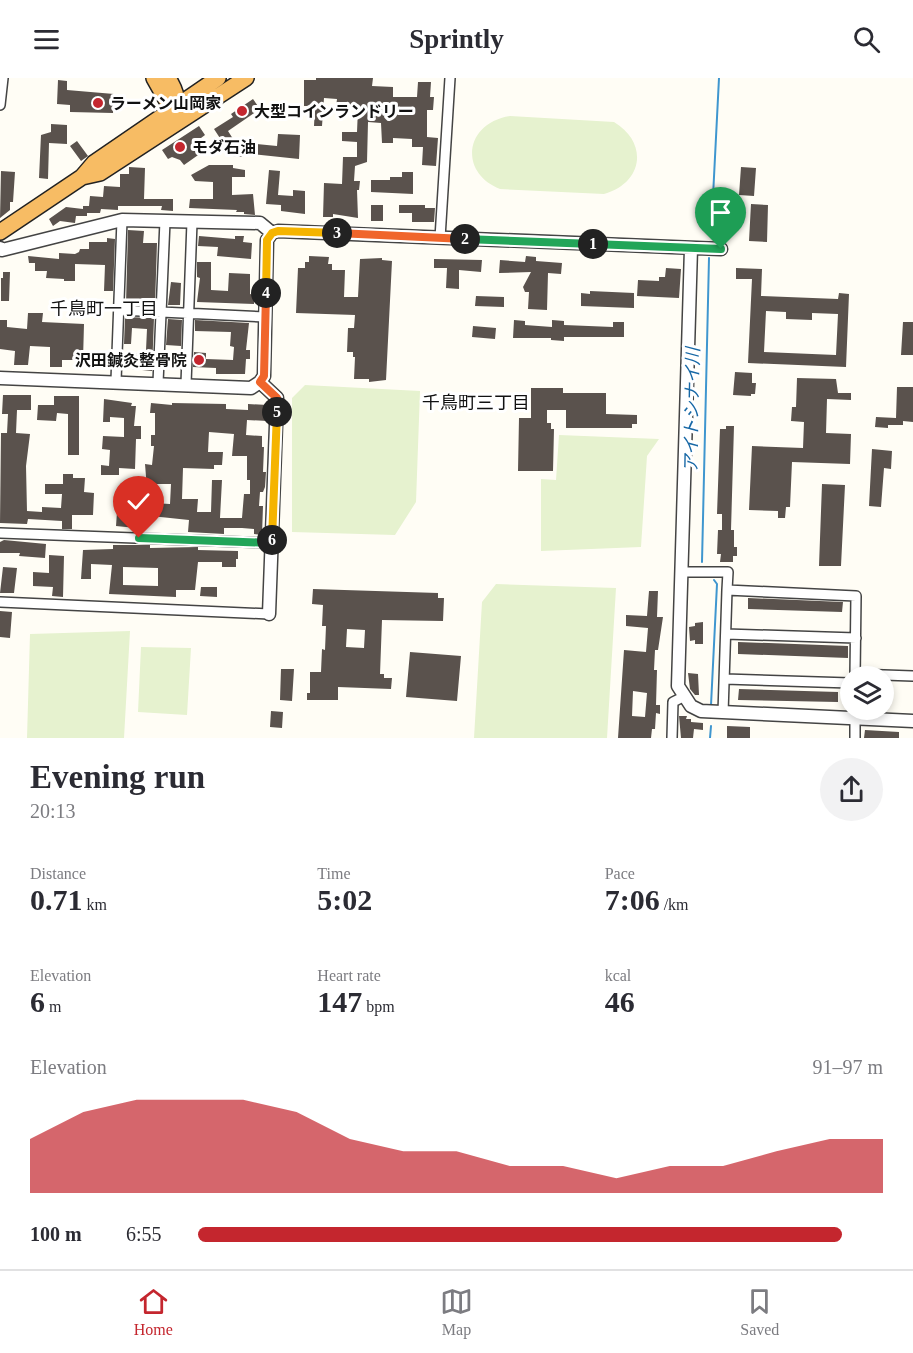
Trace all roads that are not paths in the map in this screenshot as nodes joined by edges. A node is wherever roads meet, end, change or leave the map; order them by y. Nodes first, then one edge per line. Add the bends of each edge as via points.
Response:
1 (3, 78) edge
2 (154, 78) edge
3 (218, 78) edge
4 (246, 78) edge
5 (450, 78) edge
6 (168, 86) edge
7 (195, 103) junction
8 (0, 105) edge
9 (180, 113) junction
10 (158, 128) junction
11 (122, 220) junction
12 (165, 221) junction
13 (192, 222) junction
14 (0, 232) edge
15 (272, 233) junction
16 (440, 238) junction
17 (692, 248) junction
18 (721, 249) dead end
19 (1, 250) edge
20 (119, 310) junction
21 (161, 312) junction
22 (188, 314) junction
23 (265, 317) junction
24 (0, 378) edge
25 (116, 381) junction
26 (260, 382) junction
27 (158, 383) junction
28 (186, 384) junction
29 (0, 533) edge
30 (272, 543) junction
31 (681, 572) junction
32 (728, 590) junction
33 (0, 602) edge
34 (269, 614) joint
35 (726, 634) junction
36 (856, 638) junction
37 (854, 666) edge
38 (913, 676) edge
39 (894, 677) edge
40 (840, 678) edge
41 (725, 679) junction
42 (683, 697) junction
43 (723, 713) junction
44 (840, 714) edge
45 (894, 719) edge
46 (855, 720) edge
47 (913, 722) edge
48 (672, 738) edge
49 (855, 738) edge

1 - 8 street
2 - 6 highway
3 - 7 highway
4 - 7 highway
5 - 16 street
6 - 7 highway
6 - 9 highway
6 - 10 highway
7 - 9 highway
9 - 10 highway
10 - 14 highway via 94,163 82,177
11 - 12 street
11 - 19 street
11 - 20 street
12 - 13 street
12 - 21 street
13 - 15 street via 260,223
13 - 22 street
15 - 16 street
15 - 23 street via 267,240
16 - 17 street
17 - 18 street
17 - 31 street
20 - 21 street
20 - 25 street
21 - 22 street
21 - 27 street
22 - 23 street
22 - 28 street
23 - 26 street via 264,376
24 - 25 street
25 - 27 street
26 - 28 street via 250,388
26 - 30 street via 277,398
27 - 28 street
29 - 30 street
30 - 34 street
31 - 32 street via 728,572
31 - 42 street via 678,686
32 - 35 street
32 - 36 street via 856,596
33 - 34 street
35 - 36 street
35 - 41 street
36 - 37 street
38 - 39 street
40 - 41 street
41 - 43 street
42 - 43 street via 701,711
42 - 48 street via 673,702
43 - 44 street
45 - 47 street
46 - 49 street

